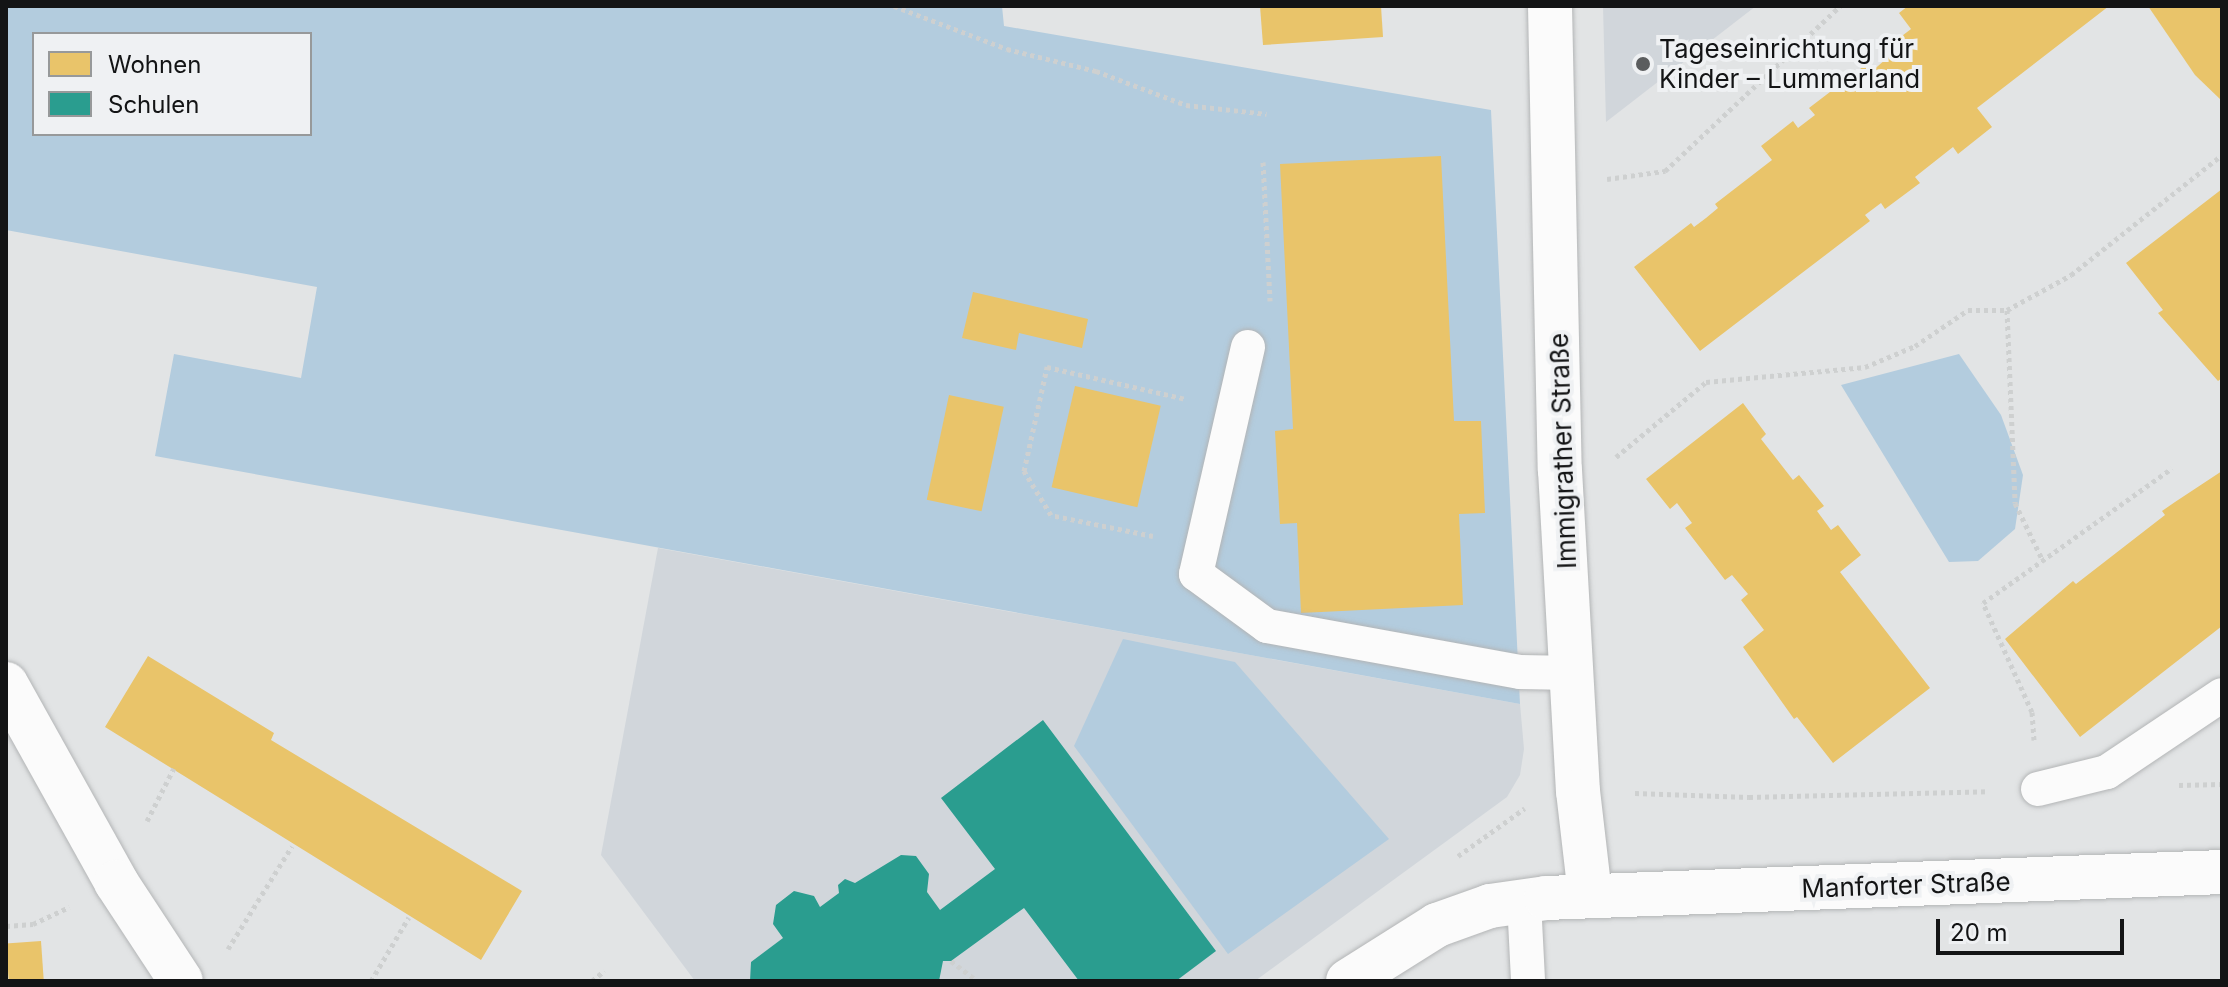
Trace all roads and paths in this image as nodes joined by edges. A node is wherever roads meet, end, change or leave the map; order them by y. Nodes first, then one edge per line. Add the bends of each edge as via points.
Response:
1 (894, 6) edge
2 (1550, 6) edge
3 (1840, 6) edge
4 (1267, 114) dead end
5 (2222, 155) edge
6 (1263, 162) dead end
7 (1556, 187) junction
8 (2007, 310) junction
9 (1248, 347) joint
10 (1234, 410) junction
11 (2172, 468) dead end
12 (1560, 470) junction
13 (1203, 547) junction
14 (2043, 561) junction
15 (1574, 673) junction
16 (6, 684) edge
17 (2222, 695) edge
18 (2222, 784) edge
19 (2176, 786) dead end
20 (2038, 789) junction
21 (1578, 791) junction
22 (292, 846) dead end
23 (1453, 859) dead end
24 (2222, 872) edge
25 (1590, 894) junction
26 (1524, 901) junction
27 (61, 911) dead end
28 (409, 917) dead end
29 (6, 926) edge
30 (226, 954) dead end
31 (951, 961) dead end
32 (604, 971) dead end
33 (181, 981) edge
34 (371, 981) edge
35 (592, 981) edge
36 (978, 981) edge
37 (1348, 981) edge
38 (1528, 981) edge

1 - 4 path via 1007,49 1096,71 1186,105
2 - 7 street, Immigrather Straße
3 - 7 path via 1665,171
5 - 8 path via 2071,275
6 - 9 path via 1273,352
7 - 12 street, Immigrather Straße
8 - 12 path via 1968,310 1915,346 1865,367 1706,382 1601,470
8 - 14 path via 2015,503
9 - 10 lane
10 - 13 lane
10 - 13 path via 1047,367 1024,471 1051,515
11 - 14 path
12 - 15 street, Immigrather Straße
13 - 15 lane via 1196,574 1267,626 1520,672
14 - 20 path via 1983,603 2032,712
15 - 21 street, Immigrather Straße
16 - 33 street via 116,882
17 - 20 lane via 2107,772
18 - 19 path
20 - 21 path via 1749,797
21 - 23 path via 1538,799
21 - 25 street, Immigrather Straße
22 - 30 path
24 - 25 street, Manforter Straße
25 - 26 street, Manforter Straße
26 - 37 street, Manforter Straße via 1437,925
26 - 38 lane
27 - 29 path via 33,924
28 - 34 path
31 - 36 path
32 - 35 path

